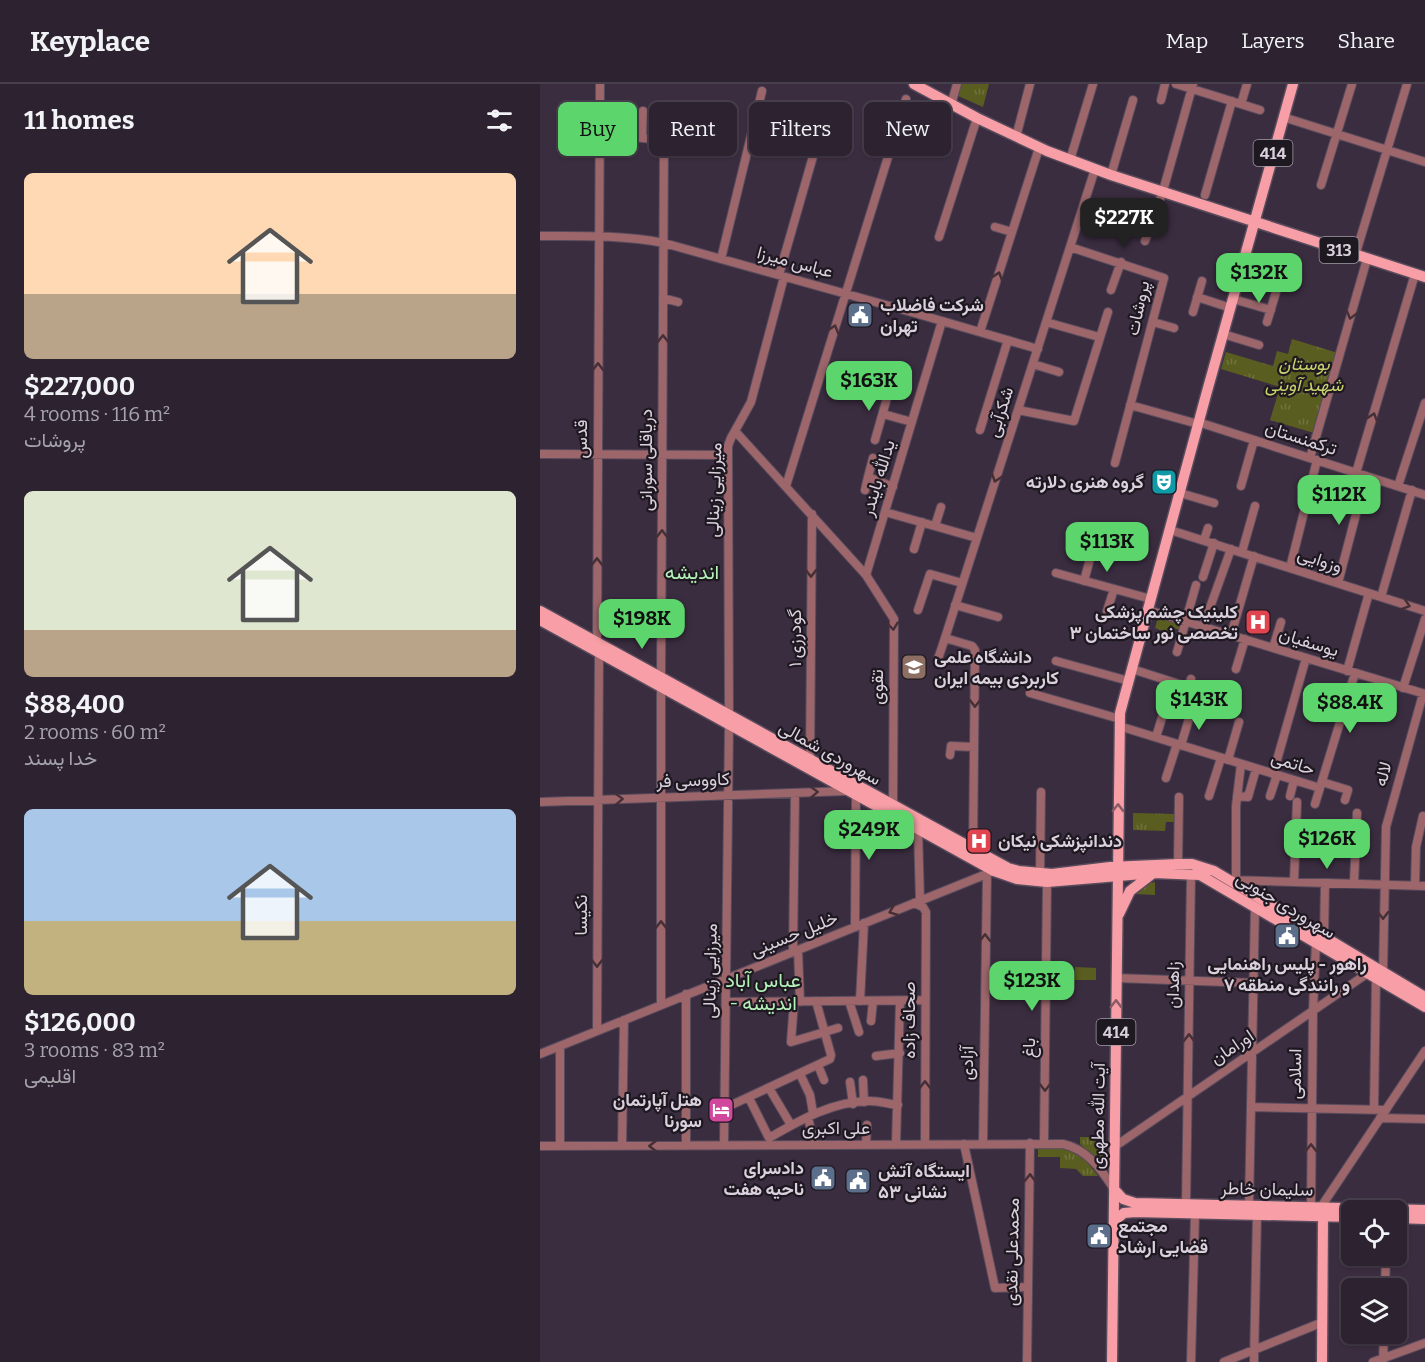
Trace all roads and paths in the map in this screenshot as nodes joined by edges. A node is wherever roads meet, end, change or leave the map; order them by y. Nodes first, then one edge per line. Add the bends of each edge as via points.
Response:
1 (600, 84) edge
2 (914, 84) edge
3 (957, 84) edge
4 (1030, 84) edge
5 (1093, 84) edge
6 (1165, 84) edge
7 (1176, 84) edge
8 (1247, 84) edge
9 (1291, 84) edge
10 (1352, 84) edge
11 (1407, 84) edge
12 (1192, 86) edge
13 (762, 91) dead end
14 (906, 99) dead end
15 (1133, 100) dead end
16 (1161, 100) dead end
17 (600, 102) edge
18 (946, 102) edge
19 (1236, 103) junction
20 (951, 105) joint
21 (1260, 110) dead end
22 (643, 111) dead end
23 (1284, 113) junction
24 (977, 118) junction
25 (1337, 134) junction
26 (1016, 137) junction
27 (637, 138) edge
28 (642, 138) junction
29 (649, 139) edge
30 (1039, 148) junction
31 (1387, 150) junction
32 (600, 156) edge
33 (664, 156) edge
34 (814, 156) edge
35 (1070, 160) junction
36 (1425, 162) edge
37 (1095, 169) junction
38 (1111, 175) junction
39 (1321, 184) dead end
40 (1162, 192) junction
41 (1205, 195) dead end
42 (1254, 221) junction
43 (995, 227) dead end
44 (1012, 232) junction
45 (540, 236) edge
46 (598, 236) junction
47 (939, 237) dead end
48 (1145, 241) dead end
49 (664, 243) junction
50 (1070, 246) junction
51 (1355, 255) junction
52 (721, 259) junction
53 (1367, 259) junction
54 (1121, 262) junction
55 (1420, 275) edge
56 (782, 276) junction
57 (1202, 281) dead end
58 (1111, 290) dead end
59 (1276, 292) dead end
60 (845, 293) junction
61 (1197, 297) junction
62 (663, 298) junction
63 (678, 302) dead end
64 (1232, 303) junction
65 (1271, 310) junction
66 (1108, 312) dead end
67 (1192, 312) dead end
68 (942, 321) junction
69 (1046, 322) junction
70 (1153, 322) junction
71 (1267, 322) dead end
72 (1174, 328) dead end
73 (980, 332) junction
74 (1223, 334) junction
75 (1099, 337) junction
76 (1008, 340) junction
77 (1259, 345) dead end
78 (1038, 349) junction
79 (1033, 364) junction
80 (1059, 372) dead end
81 (889, 391) dead end
82 (1425, 403) edge
83 (1130, 405) junction
84 (1018, 411) junction
85 (883, 414) junction
86 (912, 422) junction
87 (1199, 423) junction
88 (981, 430) dead end
89 (735, 431) junction
90 (875, 440) dead end
91 (1254, 440) junction
92 (540, 454) edge
93 (598, 454) junction
94 (662, 455) junction
95 (728, 455) junction
96 (873, 458) dead end
97 (1314, 459) junction
98 (1114, 463) dead end
99 (1356, 473) junction
100 (1366, 476) junction
101 (868, 477) junction
102 (786, 486) junction
103 (1241, 486) dead end
104 (1398, 486) junction
105 (893, 487) junction
106 (865, 490) dead end
107 (1412, 490) junction
108 (1180, 493) junction
109 (1425, 495) edge
110 (1214, 503) dead end
111 (941, 507) dead end
112 (1255, 507) dead end
113 (885, 512) junction
114 (812, 514) junction
115 (922, 522) junction
116 (935, 526) junction
117 (1208, 528) dead end
118 (1170, 530) junction
119 (977, 538) junction
120 (1204, 540) junction
121 (1214, 543) junction
122 (914, 549) dead end
123 (1231, 549) junction
124 (1242, 552) junction
125 (1254, 556) junction
126 (1090, 559) dead end
127 (1290, 568) junction
128 (1056, 573) dead end
129 (866, 575) junction
130 (1203, 577) dead end
131 (1084, 581) junction
132 (962, 583) junction
133 (1338, 583) junction
134 (1196, 585) dead end
135 (1113, 589) junction
136 (1369, 593) junction
137 (1381, 597) junction
138 (1150, 604) junction
139 (955, 605) junction
140 (918, 610) dead end
141 (540, 611) edge
142 (1107, 611) dead end
143 (1425, 611) edge
144 (998, 617) dead end
145 (1425, 619) edge
146 (540, 620) edge
147 (1184, 621) junction
148 (1281, 622) dead end
149 (1203, 627) junction
150 (1231, 635) junction
151 (945, 639) junction
152 (1245, 639) junction
153 (598, 647) junction
154 (1273, 648) junction
155 (1177, 652) dead end
156 (1306, 658) junction
157 (938, 659) dead end
158 (1056, 661) dead end
159 (1132, 669) junction
160 (1236, 669) dead end
161 (1351, 672) junction
162 (661, 681) junction
163 (1129, 681) junction
164 (1188, 687) dead end
165 (1403, 688) junction
166 (1030, 693) dead end
167 (1424, 694) edge
168 (1165, 708) dead end
169 (1192, 709) dead end
170 (729, 720) junction
171 (1119, 722) junction
172 (1239, 722) dead end
173 (1156, 737) junction
174 (1179, 745) junction
175 (974, 747) junction
176 (950, 755) dead end
177 (1225, 759) junction
178 (810, 761) junction
179 (1241, 764) junction
180 (1256, 769) junction
181 (1275, 774) junction
182 (1166, 778) dead end
183 (1294, 780) junction
184 (1321, 785) junction
185 (1041, 792) dead end
186 (795, 793) junction
187 (852, 793) junction
188 (728, 795) junction
189 (1209, 796) dead end
190 (1237, 796) junction
191 (1270, 796) dead end
192 (1290, 796) dead end
193 (1179, 797) dead end
194 (660, 798) junction
195 (598, 800) junction
196 (1345, 800) dead end
197 (540, 802) edge
198 (1297, 802) dead end
199 (1315, 804) dead end
200 (893, 807) junction
201 (1357, 813) dead end
202 (1423, 816) dead end
203 (918, 829) junction
204 (973, 851) junction
205 (1178, 864) junction
206 (1115, 870) junction
207 (1154, 873) junction
208 (1191, 873) junction
209 (989, 875) junction
210 (1044, 878) junction
211 (1232, 880) junction
212 (1294, 882) junction
213 (1325, 883) junction
214 (1354, 884) junction
215 (1383, 884) junction
216 (1415, 885) junction
217 (1425, 886) edge
218 (917, 902) junction
219 (1257, 902) junction
220 (926, 912) junction
221 (1117, 920) junction
222 (859, 924) junction
223 (1320, 940) junction
224 (796, 951) junction
225 (1376, 974) junction
226 (1116, 978) junction
227 (726, 979) junction
228 (1189, 981) junction
229 (1253, 983) junction
230 (686, 994) junction
231 (1425, 997) edge
232 (925, 1000) junction
233 (816, 1001) junction
234 (849, 1001) junction
235 (860, 1001) junction
236 (873, 1001) junction
237 (900, 1001) junction
238 (726, 1002) junction
239 (797, 1002) junction
240 (661, 1005) junction
241 (1425, 1008) edge
242 (1313, 1011) junction
243 (624, 1020) junction
244 (871, 1021) dead end
245 (838, 1028) dead end
246 (597, 1031) junction
247 (859, 1032) dead end
248 (824, 1033) junction
249 (791, 1042) junction
250 (781, 1045) dead end
251 (560, 1047) junction
252 (1425, 1051) edge
253 (900, 1053) junction
254 (1252, 1053) junction
255 (540, 1054) edge
256 (876, 1056) dead end
257 (818, 1065) junction
258 (800, 1074) junction
259 (824, 1080) dead end
260 (863, 1080) dead end
261 (850, 1082) dead end
262 (769, 1088) junction
263 (1188, 1096) junction
264 (750, 1098) junction
265 (864, 1102) junction
266 (853, 1104) junction
267 (898, 1105) junction
268 (1251, 1107) junction
269 (725, 1108) junction
270 (1311, 1108) junction
271 (1374, 1109) junction
272 (1386, 1110) junction
273 (811, 1116) junction
274 (1380, 1118) junction
275 (1425, 1119) edge
276 (791, 1125) junction
277 (867, 1125) dead end
278 (1030, 1143) junction
279 (1044, 1143) junction
280 (866, 1144) junction
281 (896, 1144) junction
282 (925, 1144) junction
283 (964, 1144) junction
284 (983, 1144) junction
285 (724, 1145) junction
286 (815, 1145) junction
287 (540, 1146) edge
288 (560, 1146) junction
289 (622, 1146) junction
290 (686, 1146) junction
291 (1114, 1147) junction
292 (1114, 1189) junction
293 (1186, 1204) junction
294 (1249, 1206) junction
295 (1318, 1210) junction
296 (1425, 1210) edge
297 (1195, 1214) junction
298 (1257, 1215) junction
299 (1341, 1215) edge
300 (1407, 1218) edge
301 (1425, 1219) edge
302 (1114, 1221) junction
303 (1028, 1287) junction
304 (1323, 1323) junction
305 (1425, 1343) edge
306 (1384, 1344) edge
307 (1254, 1350) junction
308 (1383, 1360) edge
309 (1027, 1362) edge
310 (1112, 1362) edge
311 (1191, 1362) edge
312 (1224, 1362) edge
313 (1254, 1362) edge
314 (1322, 1362) edge
315 (1373, 1362) edge

1 - 17 street, قدس
2 - 18 main road, 313
3 - 20 street
4 - 26 street
5 - 35 street
6 - 16 street
7 - 12 street
8 - 19 street
9 - 23 main road, 414
10 - 25 street
11 - 31 street
12 - 19 street
12 - 40 street
13 - 52 street
14 - 60 street
15 - 38 street
19 - 21 street
19 - 41 street
20 - 24 main road, 313
22 - 28 street
23 - 25 street
23 - 42 main road, 414
24 - 26 main road, 313
24 - 47 street
25 - 31 street
25 - 39 street
26 - 30 main road, 313
27 - 28 street
28 - 29 street
30 - 35 main road, 313
30 - 44 street
31 - 36 street
31 - 51 street
32 - 46 street, قدس
33 - 49 street, دریاقلی سورانی
34 - 56 street, میرزایی زینالی
35 - 37 main road, 313
37 - 38 main road, 313
37 - 50 street, شکرآبی
38 - 40 main road, 313
40 - 42 main road, 313
40 - 48 street
42 - 51 main road, 313
42 - 64 main road, آیت الله مطهری / 414
43 - 44 street
73 -> 44 street
45 - 46 street, عباس میرزا
46 - 49 street, عباس میرزا
93 -> 46 street, قدس
49 - 52 street, عباس میرزا
49 - 62 street, دریاقلی سورانی
50 - 54 street, پروشات
50 - 69 street, شکرآبی
51 - 53 main road, 313
52 - 56 street, عباس میرزا
53 - 55 main road, 313
53 -> 97 street
54 - 58 street
54 - 70 street, پروشات via 1164,278
99 -> 55 street
56 - 60 street, عباس میرزا
56 - 89 street, میرزایی زینالی via 751,402
57 - 61 street
59 - 65 street
60 - 68 street, عباس میرزا
102 -> 60 street
61 - 64 street
61 - 67 street
62 - 63 street
94 -> 62 street, دریاقلی سورانی
64 - 65 street
64 - 74 main road, آیت الله مطهری / 414
65 - 71 street
66 - 75 street
68 - 73 street, عباس میرزا
68 - 86 street, یدالله بایندر
69 - 75 street
69 - 78 street, شکرآبی
70 - 72 street
70 - 83 street, پروشات
73 - 76 street, عباس میرزا
74 - 77 street
74 - 87 main road, آیت الله مطهری / 414
75 - 84 street via 1074,421
76 - 78 street, عباس میرزا
76 - 88 street
78 - 79 street, شکرآبی
79 - 80 street
79 - 84 street, شکرآبی
81 - 85 street
82 - 104 street
83 - 87 street
83 - 98 street, پروشات
84 -> 119 street, شکرآبی
85 - 86 street
85 - 90 street
86 - 105 street, یدالله بایندر
87 - 91 street, ترکمنستان
87 - 108 main road, آیت الله مطهری / 414
89 - 95 street, میرزایی زینالی
89 - 102 street, تقوی
91 - 97 street, ترکمنستان
91 - 103 street
92 - 93 street
93 - 94 street
153 -> 93 street, قدس
94 - 95 street
162 -> 94 street, دریاقلی سورانی
95 - 170 street, میرزایی زینالی
96 - 101 street
97 - 99 street, ترکمنستان
97 - 127 street
99 - 100 street, ترکمنستان
100 - 104 street, ترکمنستان
100 - 133 street
101 - 105 street
101 - 106 street
102 - 114 street, تقوی
104 - 107 street, ترکمنستان
105 - 113 street, یدالله بایندر
107 - 109 street, ترکمنستان
107 - 137 street
108 - 110 street
108 - 118 main road, آیت الله مطهری / 414
111 - 116 street
112 - 124 street
113 - 115 street
113 - 129 street, یدالله بایندر
114 - 129 street, تقوی
114 -> 178 street, گودرزی ۱
115 - 116 street
115 - 122 street
116 - 119 street
117 - 120 street
118 - 120 street, وزوایی
118 - 138 main road, آیت الله مطهری / 414
119 - 132 street, شکرآبی
120 - 121 street, وزوایی
121 - 123 street, وزوایی
121 - 130 street
123 - 124 street, وزوایی
123 - 149 street
124 - 125 street, وزوایی
125 - 127 street, وزوایی
125 - 150 street
126 - 131 street
127 - 133 street, وزوایی
128 - 131 street, یوسفیان
129 -> 200 street, تقوی via 894,619
131 - 135 street, یوسفیان
132 - 139 street, شکرآبی
132 - 140 street via 930,574
133 - 136 street, وزوایی
134 - 147 street
135 - 138 street, یوسفیان
135 - 142 street
136 - 137 street, وزوایی
136 - 161 street
137 -> 143 street, وزوایی
138 - 147 street, یوسفیان
138 - 159 main road, آیت الله مطهری / 414
139 - 144 street
139 - 151 street, شکرآبی
141 - 153 main road, سهروردی شمالی
145 - 165 street
146 - 153 main road, سهروردی شمالی
147 - 149 street, یوسفیان
147 - 155 street
148 - 154 street
149 - 150 street, یوسفیان
150 - 152 street, یوسفیان
151 - 157 street, شکرآبی
151 -> 175 street via 972,646 975,653
152 - 154 street, یوسفیان
152 - 160 street
153 - 162 main road, سهروردی شمالی
153 - 195 street, قدس
154 - 156 street, یوسفیان
156 - 161 street, یوسفیان
156 - 181 street
158 - 163 street
159 - 163 main road, آیت الله مطهری / 414
159 - 164 street
161 - 165 street, یوسفیان
161 - 184 street
162 - 170 main road, سهروردی شمالی
162 - 194 street, دریاقلی سورانی
163 - 171 main road, آیت الله مطهری / 414
165 - 167 street, یوسفیان
166 - 171 street, حاتمی
167 - 215 street, لاله via 1386,826
168 - 173 street
169 - 174 street
170 - 178 main road, سهروردی شمالی
170 - 187 main road, سهروردی شمالی
170 - 188 street, میرزایی زینالی
171 - 173 street, حاتمی
206 -> 171 main road, آیت الله مطهری / 414
172 - 177 street
173 - 174 street, حاتمی
174 - 177 street, حاتمی
174 - 182 street
175 - 176 street via 951,747
175 - 204 street
177 - 179 street, حاتمی
177 - 189 street
178 - 200 main road, سهروردی شمالی
179 - 180 street, حاتمی
179 - 190 street
180 - 181 street, حاتمی
180 - 190 street via 1248,797
181 - 183 street, حاتمی
181 - 191 street
183 - 184 street, حاتمی
183 - 192 street
184 - 196 street, حاتمی via 1348,790
184 - 199 street
185 - 210 street, باغ
186 -> 187 street, کاووسی فر
186 - 188 street, کاووسی فر
186 - 224 street
187 - 203 main road, سهروردی شمالی
187 - 222 street
188 - 194 street, کاووسی فر
188 - 227 street, میرزایی زینالی
190 - 211 street
193 - 205 street
195 -> 194 street, کاووسی فر
240 -> 194 street, دریاقلی سورانی
195 - 197 street, کاووسی فر
195 -> 246 street, نکیسا
198 - 212 street
200 - 204 main road, سهروردی شمالی
201 - 214 street
202 - 216 street via 1416,847
203 - 209 main road, سهروردی شمالی
203 - 218 street
204 - 210 main road, سهروردی شمالی via 1008,868
205 - 206 main road, سهروردی جنوبی
205 - 211 main road, سهروردی جنوبی via 1202,867
206 - 207 main road, سهروردی جنوبی
206 - 210 main road, سهروردی شمالی
206 - 221 main road, آیت الله مطهری / 414
207 - 208 main road, سهروردی جنوبی
207 - 221 main road via 1130,891
208 - 219 main road, سهروردی جنوبی
208 - 228 street, زاهدان
209 - 210 main road, سهروردی شمالی
209 - 218 street, خلیل حسینی
209 - 220 street via 932,900
284 -> 209 street, آزادی
210 -> 279 street, باغ
211 - 212 street
211 - 219 main road, سهروردی جنوبی
212 - 213 street
213 - 214 street
213 - 223 street, اسلامی
214 - 215 street
215 - 216 street
215 -> 225 street, لاله
216 - 217 street
218 - 220 street
218 -> 222 street, خلیل حسینی
219 - 223 main road, سهروردی جنوبی
219 - 229 street
220 - 232 street, صحاف زاده
221 - 226 main road, آیت الله مطهری / 414
222 - 224 street, خلیل حسینی
222 - 235 street
223 - 225 main road, سهروردی جنوبی
223 - 242 street, اسلامی
224 - 227 street, خلیل حسینی
224 - 239 street
225 - 231 main road, سهروردی جنوبی
225 - 241 main road, سهروردی جنوبی
225 - 242 street, اورامان
225 - 271 street, لاله
226 - 228 street
291 -> 226 main road, آیت الله مطهری / 414
227 - 230 street, خلیل حسینی
227 - 238 street, میرزایی زینالی
228 - 229 street
263 -> 228 street, زاهدان
229 - 254 street
230 - 240 street, خلیل حسینی
230 - 290 street
232 - 237 street
282 -> 232 street, صحاف زاده
233 - 234 street
233 - 239 street
233 - 248 street
234 - 235 street
234 - 247 street
235 - 236 street
236 - 237 street
236 - 244 street
237 - 253 street
238 - 239 street
238 - 269 street, میرزایی زینالی
239 - 249 street
240 - 243 street, خلیل حسینی
242 - 254 street, اورامان
242 - 270 street, اسلامی
243 - 246 street, خلیل حسینی
243 - 289 street
245 - 248 street
246 - 251 street, خلیل حسینی
248 - 249 street
248 - 257 street via 831,1058
249 - 250 street
251 - 255 street, خلیل حسینی
251 - 288 street
252 - 272 street
253 - 256 street
253 - 267 street
254 - 263 street, اورامان
254 - 268 street
257 - 258 street
257 - 259 street
258 - 262 street
258 - 273 street via 810,1095
260 - 265 street
261 - 266 street
262 - 264 street
262 - 276 street
263 - 291 street, اورامان
263 - 293 street, زاهدان
264 - 269 street
264 - 276 street via 769,1137
265 - 266 street
265 - 267 street
266 - 273 street
267 - 281 street
268 - 270 street
268 - 294 street
269 - 285 street, میرزایی زینالی
270 - 271 street
295 -> 270 street, اسلامی
271 - 272 street
272 - 274 street
273 - 276 street
273 - 286 street
274 - 275 street
274 - 295 street
277 - 280 street
278 - 279 street, علی‌ اکبری
278 - 284 street, علی‌ اکبری
303 -> 278 street, محمدعلی نقدی
279 - 292 street, علی‌ اکبری via 1078,1148
280 - 281 street, علی‌ اکبری
280 - 286 street, علی‌ اکبری
281 - 282 street, علی‌ اکبری
282 - 283 street, علی‌ اکبری
283 - 284 street, علی‌ اکبری
283 - 303 street via 995,1288
285 - 286 street, علی‌ اکبری
285 - 290 street, علی‌ اکبری
287 - 288 street, علی‌ اکبری
288 - 289 street, علی‌ اکبری
290 -> 289 street, علی‌ اکبری
291 - 292 main road, آیت الله مطهری / 414
292 - 293 main road, سلیمان خاطر via 1132,1203
292 - 302 main road, 414
293 - 294 main road, سلیمان خاطر
294 - 295 main road, سلیمان خاطر
295 - 296 main road, سلیمان خاطر
295 - 298 main road, سلیمان خاطر
295 - 299 main road, سلیمان خاطر
295 - 304 main road
297 - 298 main road, سلیمان خاطر
297 - 302 main road, سلیمان خاطر via 1126,1212
297 - 311 street
298 - 307 street
300 - 301 main road
302 - 310 main road, 414
303 - 309 street, محمدعلی نقدی
304 - 307 street
304 - 314 main road
305 - 308 street
306 - 308 street
307 - 312 street
307 - 313 street
308 - 315 street

